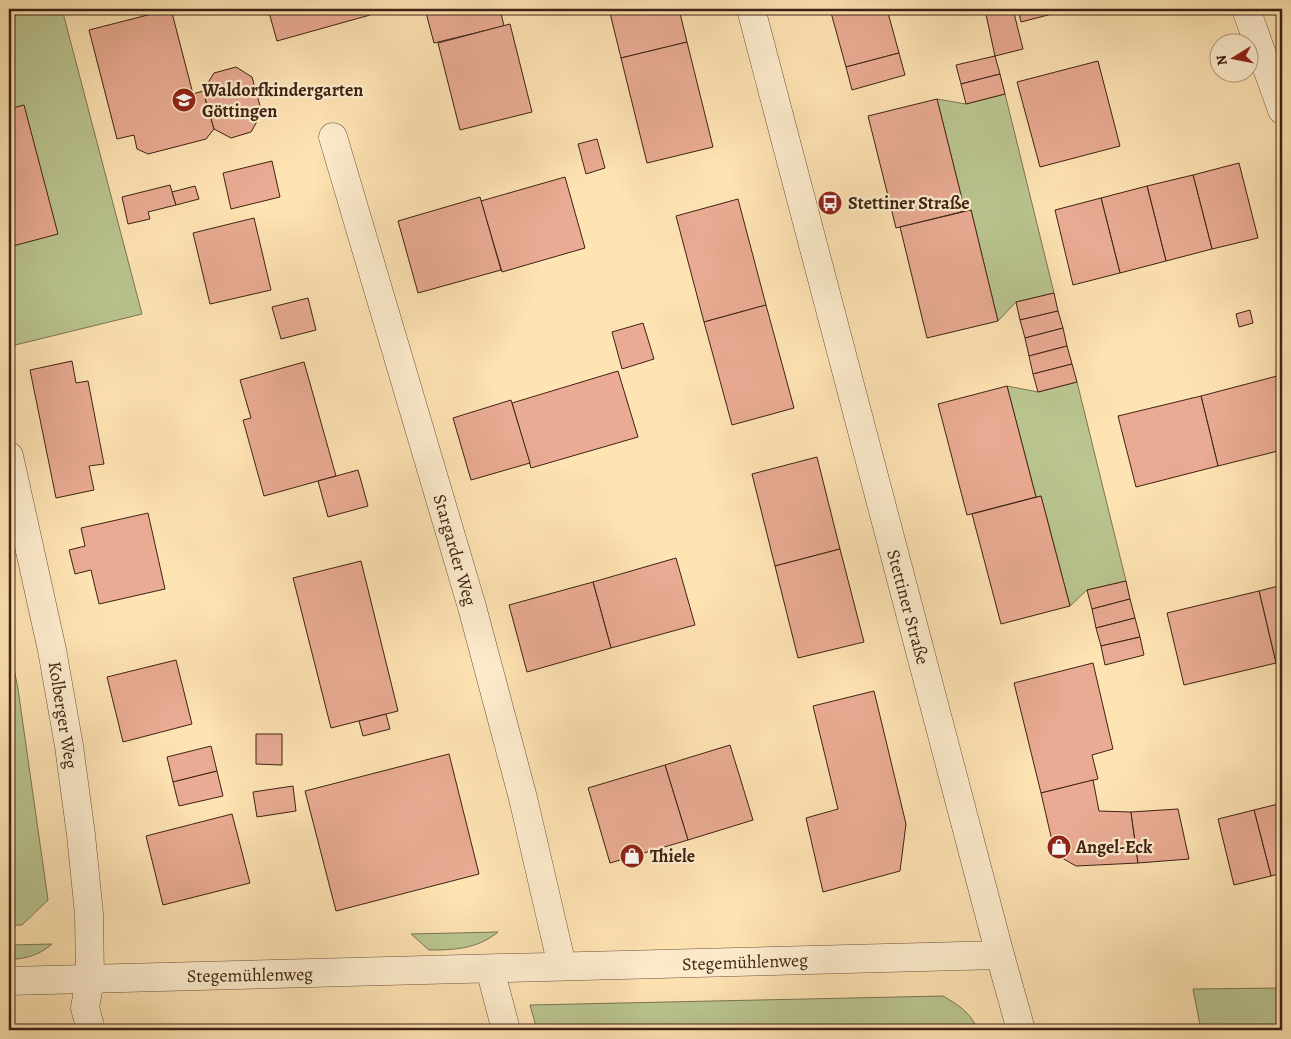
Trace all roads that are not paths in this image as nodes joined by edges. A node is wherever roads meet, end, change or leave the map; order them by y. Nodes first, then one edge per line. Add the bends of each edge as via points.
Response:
1 (751, 9) edge
2 (1246, 9) edge
3 (1282, 110) edge
4 (333, 137) dead end
5 (9, 456) edge
6 (1000, 955) junction
7 (562, 966) junction
8 (490, 969) junction
9 (90, 979) junction
10 (9, 981) edge
11 (91, 1030) edge
12 (506, 1030) edge
13 (1021, 1030) edge

1 - 6 street, Stettiner Straße
2 - 3 street
4 - 7 street, Stargarder Weg via 472,606 523,798
5 - 9 street, Kolberger Weg via 52,650 69,746 89,914
6 - 7 street, Stegemühlenweg
6 - 13 street, Stettiner Straße
7 - 8 street, Stegemühlenweg
8 - 9 street, Stegemühlenweg
8 - 12 street
9 - 10 street, Stegemühlenweg
9 - 11 street, Kolberger Weg via 85,1008

